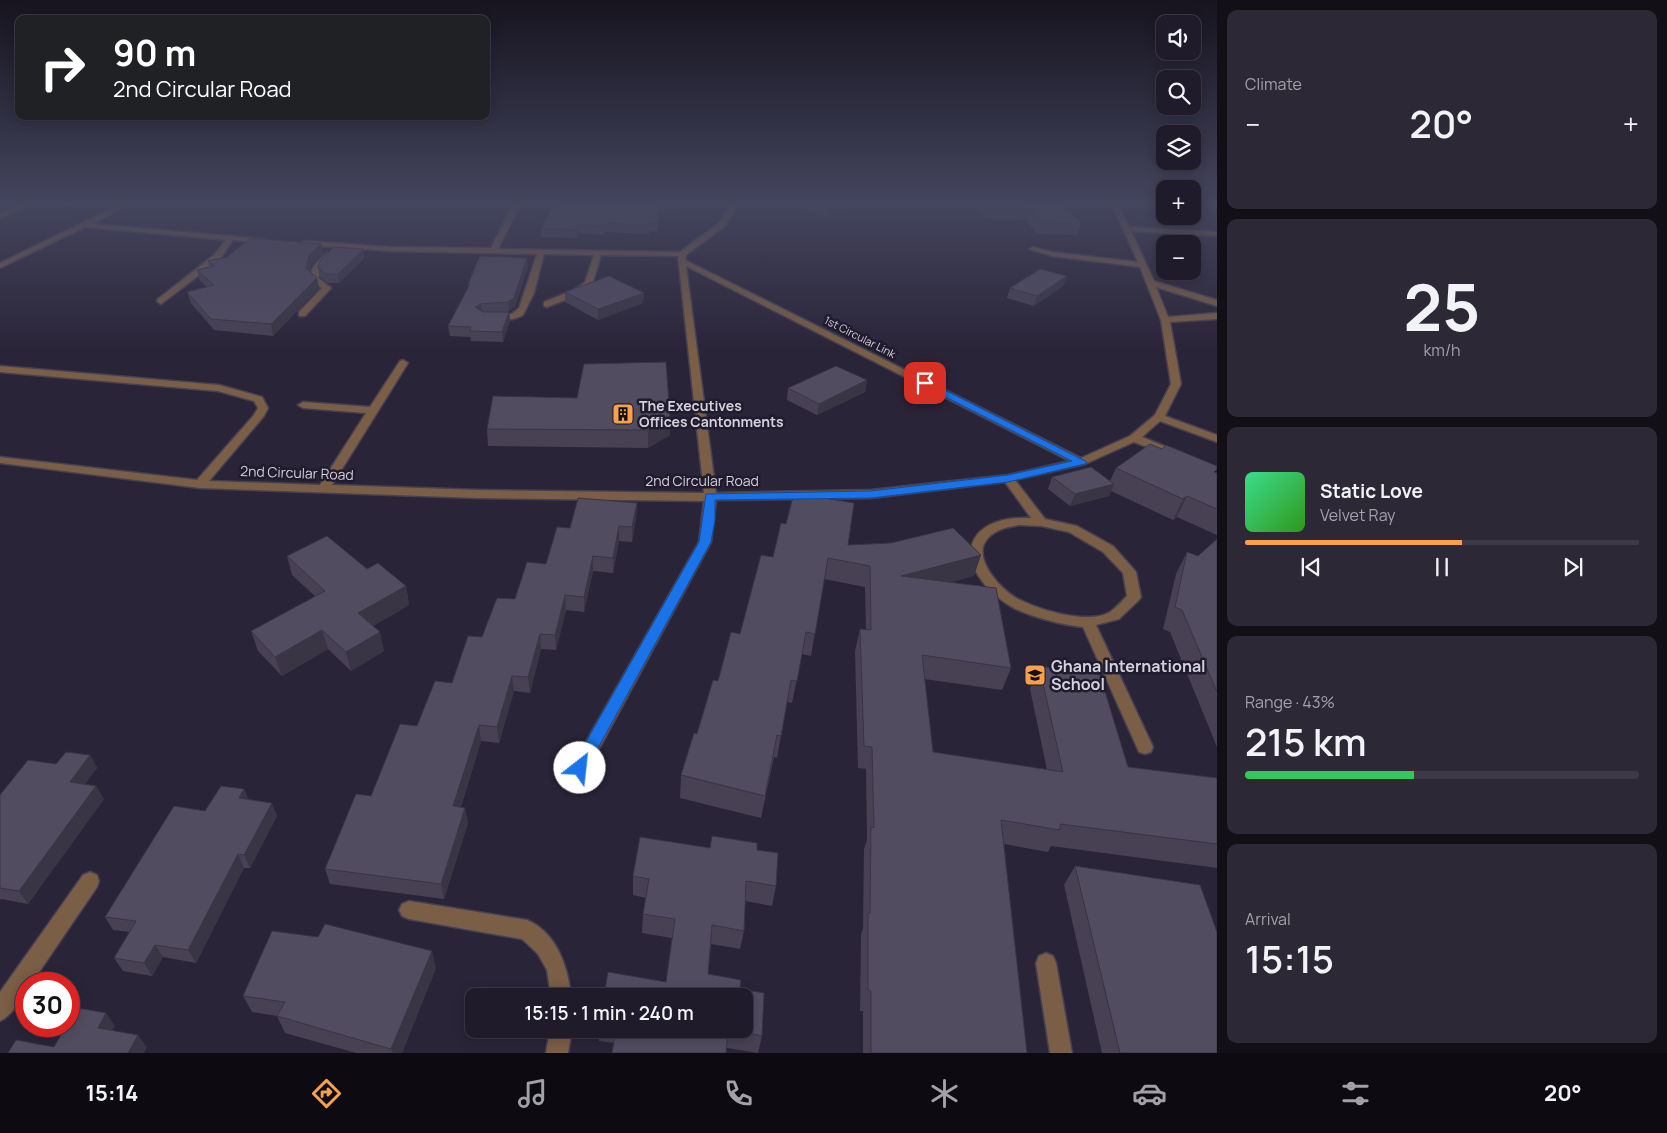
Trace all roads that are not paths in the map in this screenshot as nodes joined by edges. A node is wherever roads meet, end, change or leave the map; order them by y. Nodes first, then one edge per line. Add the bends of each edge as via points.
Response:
1 (29, 252) edge
2 (220, 252) edge
3 (333, 252) edge
4 (541, 252) edge
5 (549, 252) edge
6 (689, 252) edge
7 (1045, 252) edge
8 (1137, 252) edge
9 (598, 253) junction
10 (682, 258) junction
11 (1143, 265) junction
12 (0, 266) edge
13 (1150, 283) junction
14 (161, 301) dead end
15 (1217, 303) edge
16 (547, 304) dead end
17 (302, 314) dead end
18 (1217, 316) edge
19 (482, 317) edge
20 (1165, 320) junction
21 (403, 363) dead end
22 (0, 370) edge
23 (303, 405) dead end
24 (374, 410) junction
25 (1159, 417) junction
26 (1134, 438) junction
27 (1217, 439) edge
28 (1189, 459) edge
29 (0, 460) edge
30 (1081, 462) junction
31 (1008, 478) junction
32 (200, 484) junction
33 (324, 488) junction
34 (710, 496) junction
35 (1041, 522) junction
36 (1088, 622) junction
37 (1145, 747) dead end
38 (580, 768) dead end
39 (90, 881) dead end
40 (409, 910) dead end
41 (1046, 963) dead end
42 (560, 988) edge
43 (0, 1010) edge
44 (560, 1038) edge
45 (557, 1053) edge
46 (1061, 1053) edge

1 - 12 street
2 - 14 street
3 - 17 street via 316,268 314,279 327,288
4 - 19 street via 526,304 520,313
5 - 9 street
6 - 10 street
7 - 11 street
8 - 11 street, 2nd Circular Road
9 - 10 street
9 - 16 street via 589,283 578,292
10 - 30 street, 1st Circular Link
10 - 34 street
11 - 13 street, 2nd Circular Road
13 - 15 street
13 - 20 street, 2nd Circular Road
18 - 20 street
20 - 25 street, 2nd Circular Road via 1176,384
21 - 24 street
22 - 32 street via 219,388 258,399 263,408 259,416
23 - 24 street
24 - 33 street
25 - 26 street, 2nd Circular Road
25 - 27 street
26 - 28 street
26 - 30 street, 2nd Circular Road
29 - 32 street, 2nd Circular Road
30 - 31 street, 2nd Circular Road
31 - 34 street, 2nd Circular Road via 871,494
31 - 35 street
32 - 33 street, 2nd Circular Road
33 - 34 street, 2nd Circular Road via 478,494
34 - 38 street via 705,542
35 - 36 street via 1073,529 1108,550 1129,572 1134,597 1114,616
35 - 36 street via 1019,521 998,525 983,535 976,547 978,564 994,587 1013,602 1061,620
36 - 37 street
39 - 43 street
40 - 42 street via 527,930 545,947 557,968
41 - 46 street
44 - 45 street

